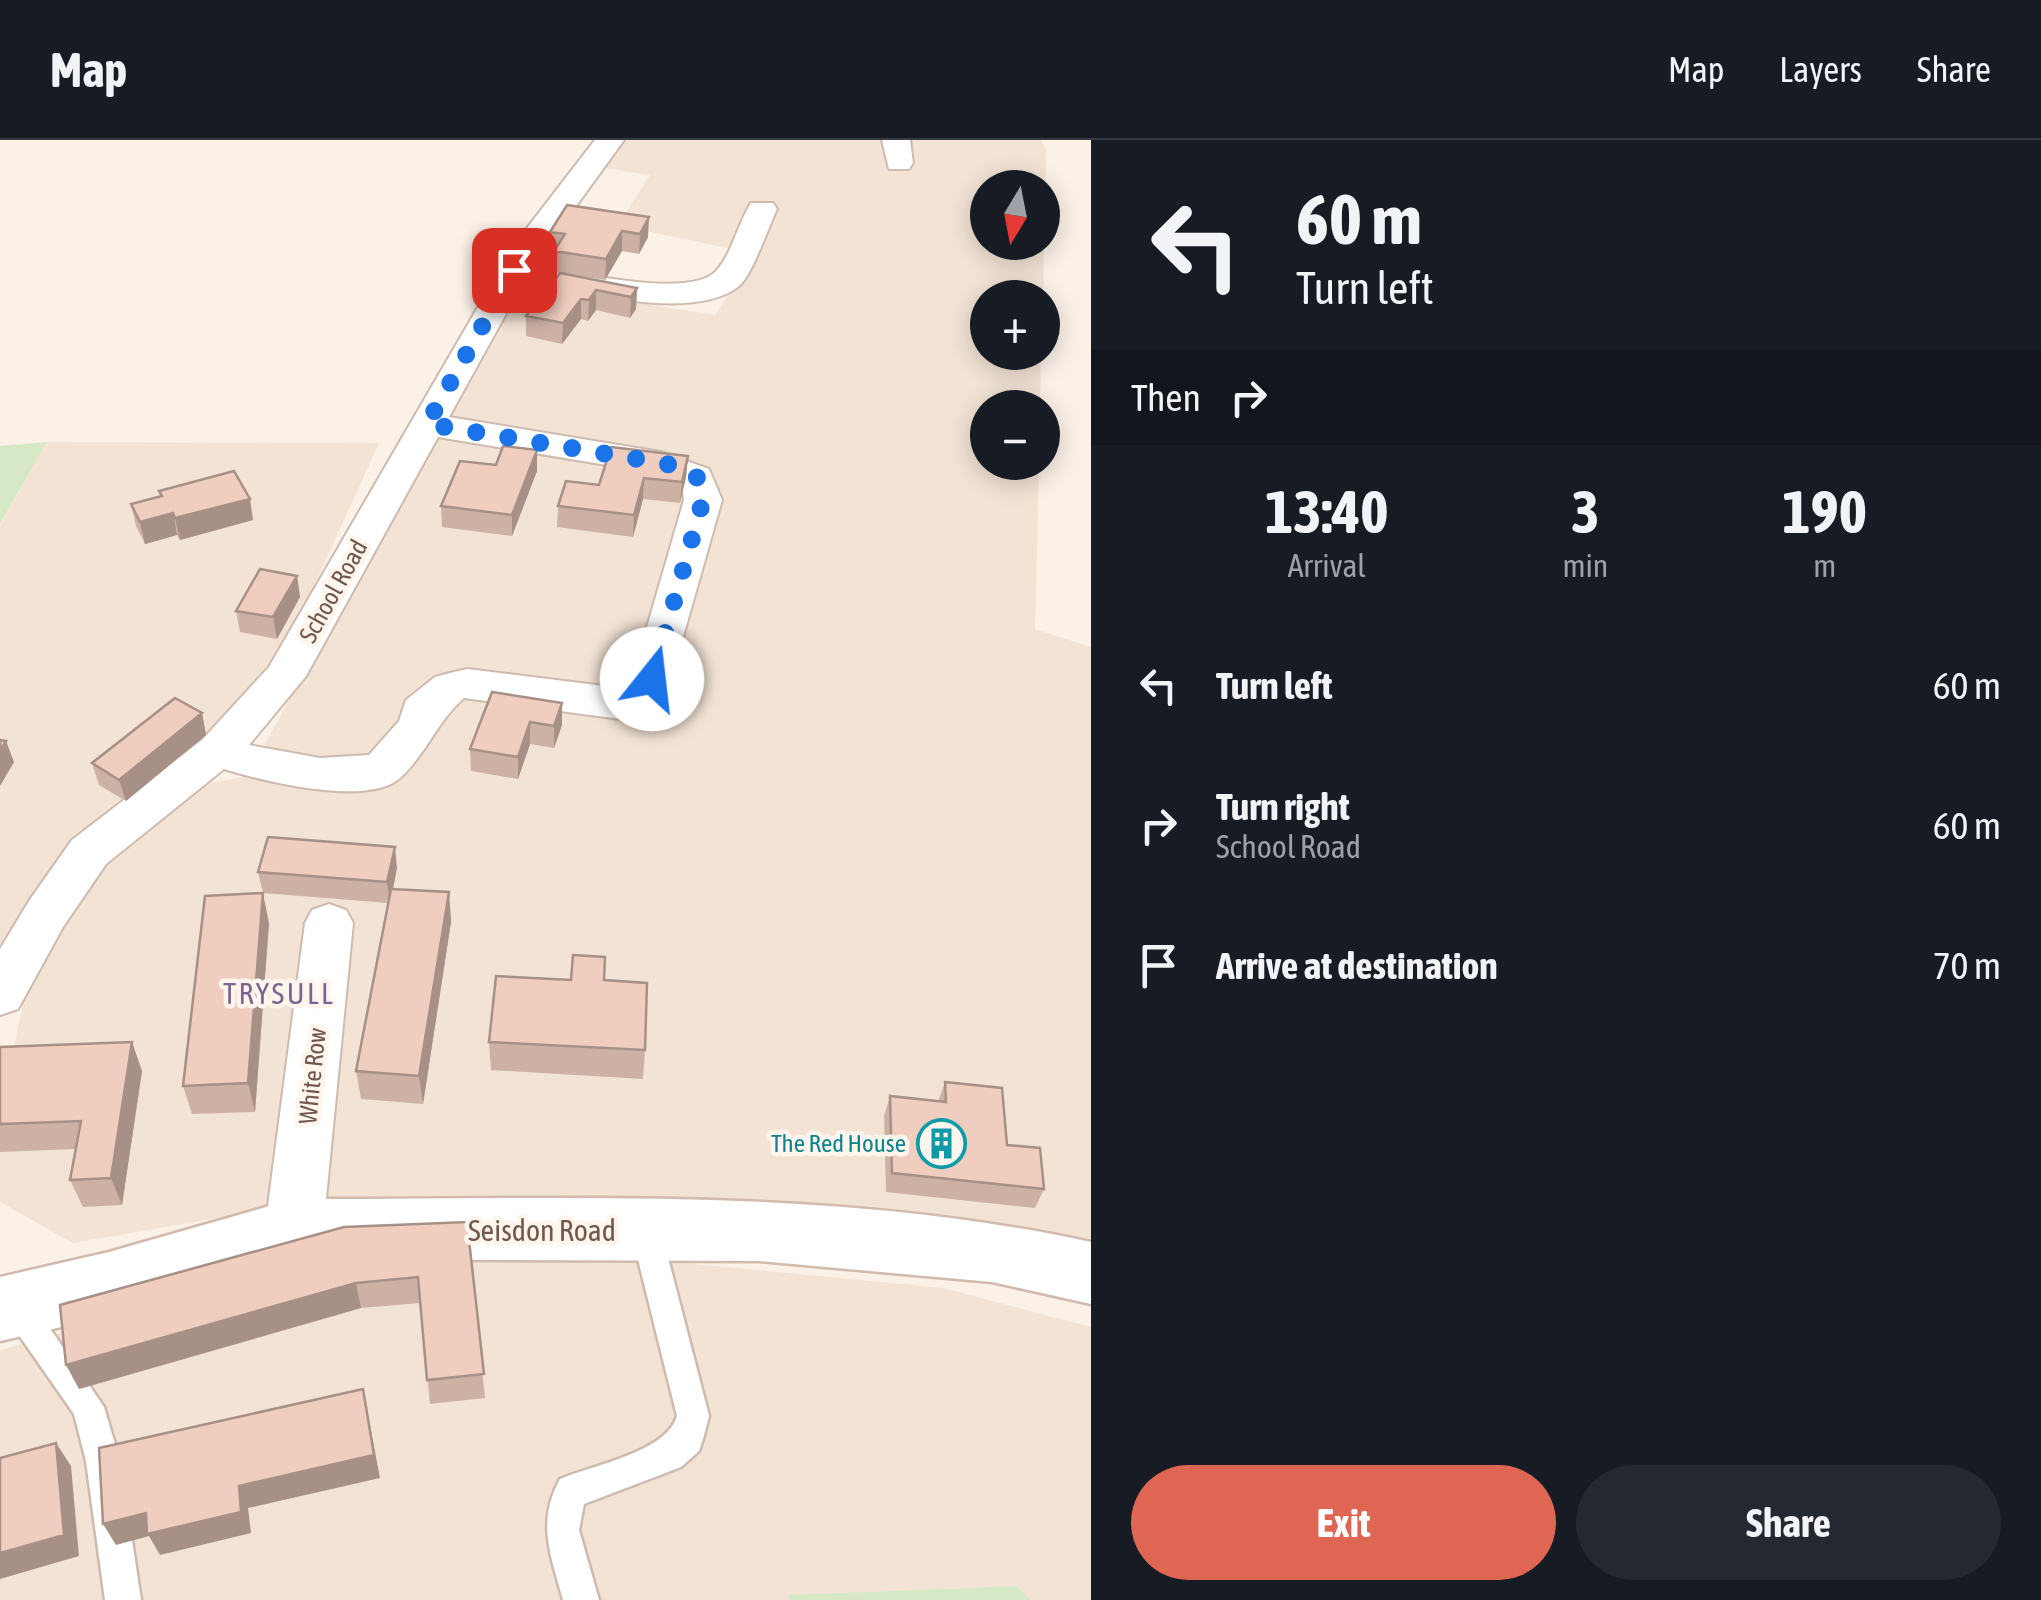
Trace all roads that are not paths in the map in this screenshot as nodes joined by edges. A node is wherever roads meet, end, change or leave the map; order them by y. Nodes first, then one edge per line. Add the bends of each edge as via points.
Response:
1 (610, 140) edge
2 (762, 209) dead end
3 (514, 270) junction
4 (427, 424) junction
5 (218, 751) junction
6 (329, 923) dead end
7 (0, 994) edge
8 (294, 1229) junction
9 (646, 1231) junction
10 (1091, 1273) edge
11 (8, 1307) edge
12 (123, 1600) edge
13 (582, 1600) edge

1 - 3 street, School Road
2 - 3 street via 728,278 701,290 653,291
3 - 4 street, School Road
4 - 5 street, School Road via 285,676
4 - 5 street via 662,463 697,476 703,500 648,697 636,706 450,686 421,710 420,724 383,769 335,777
5 - 7 street, School Road via 89,852
6 - 8 street, White Row
8 - 9 street, Seisdon Road
8 - 11 street, Seisdon Road
9 - 10 street, Seisdon Road via 759,1232 992,1250
9 - 13 lane via 692,1416 688,1439 670,1454 572,1491 562,1504 558,1518
11 - 12 lane via 88,1407 103,1461

